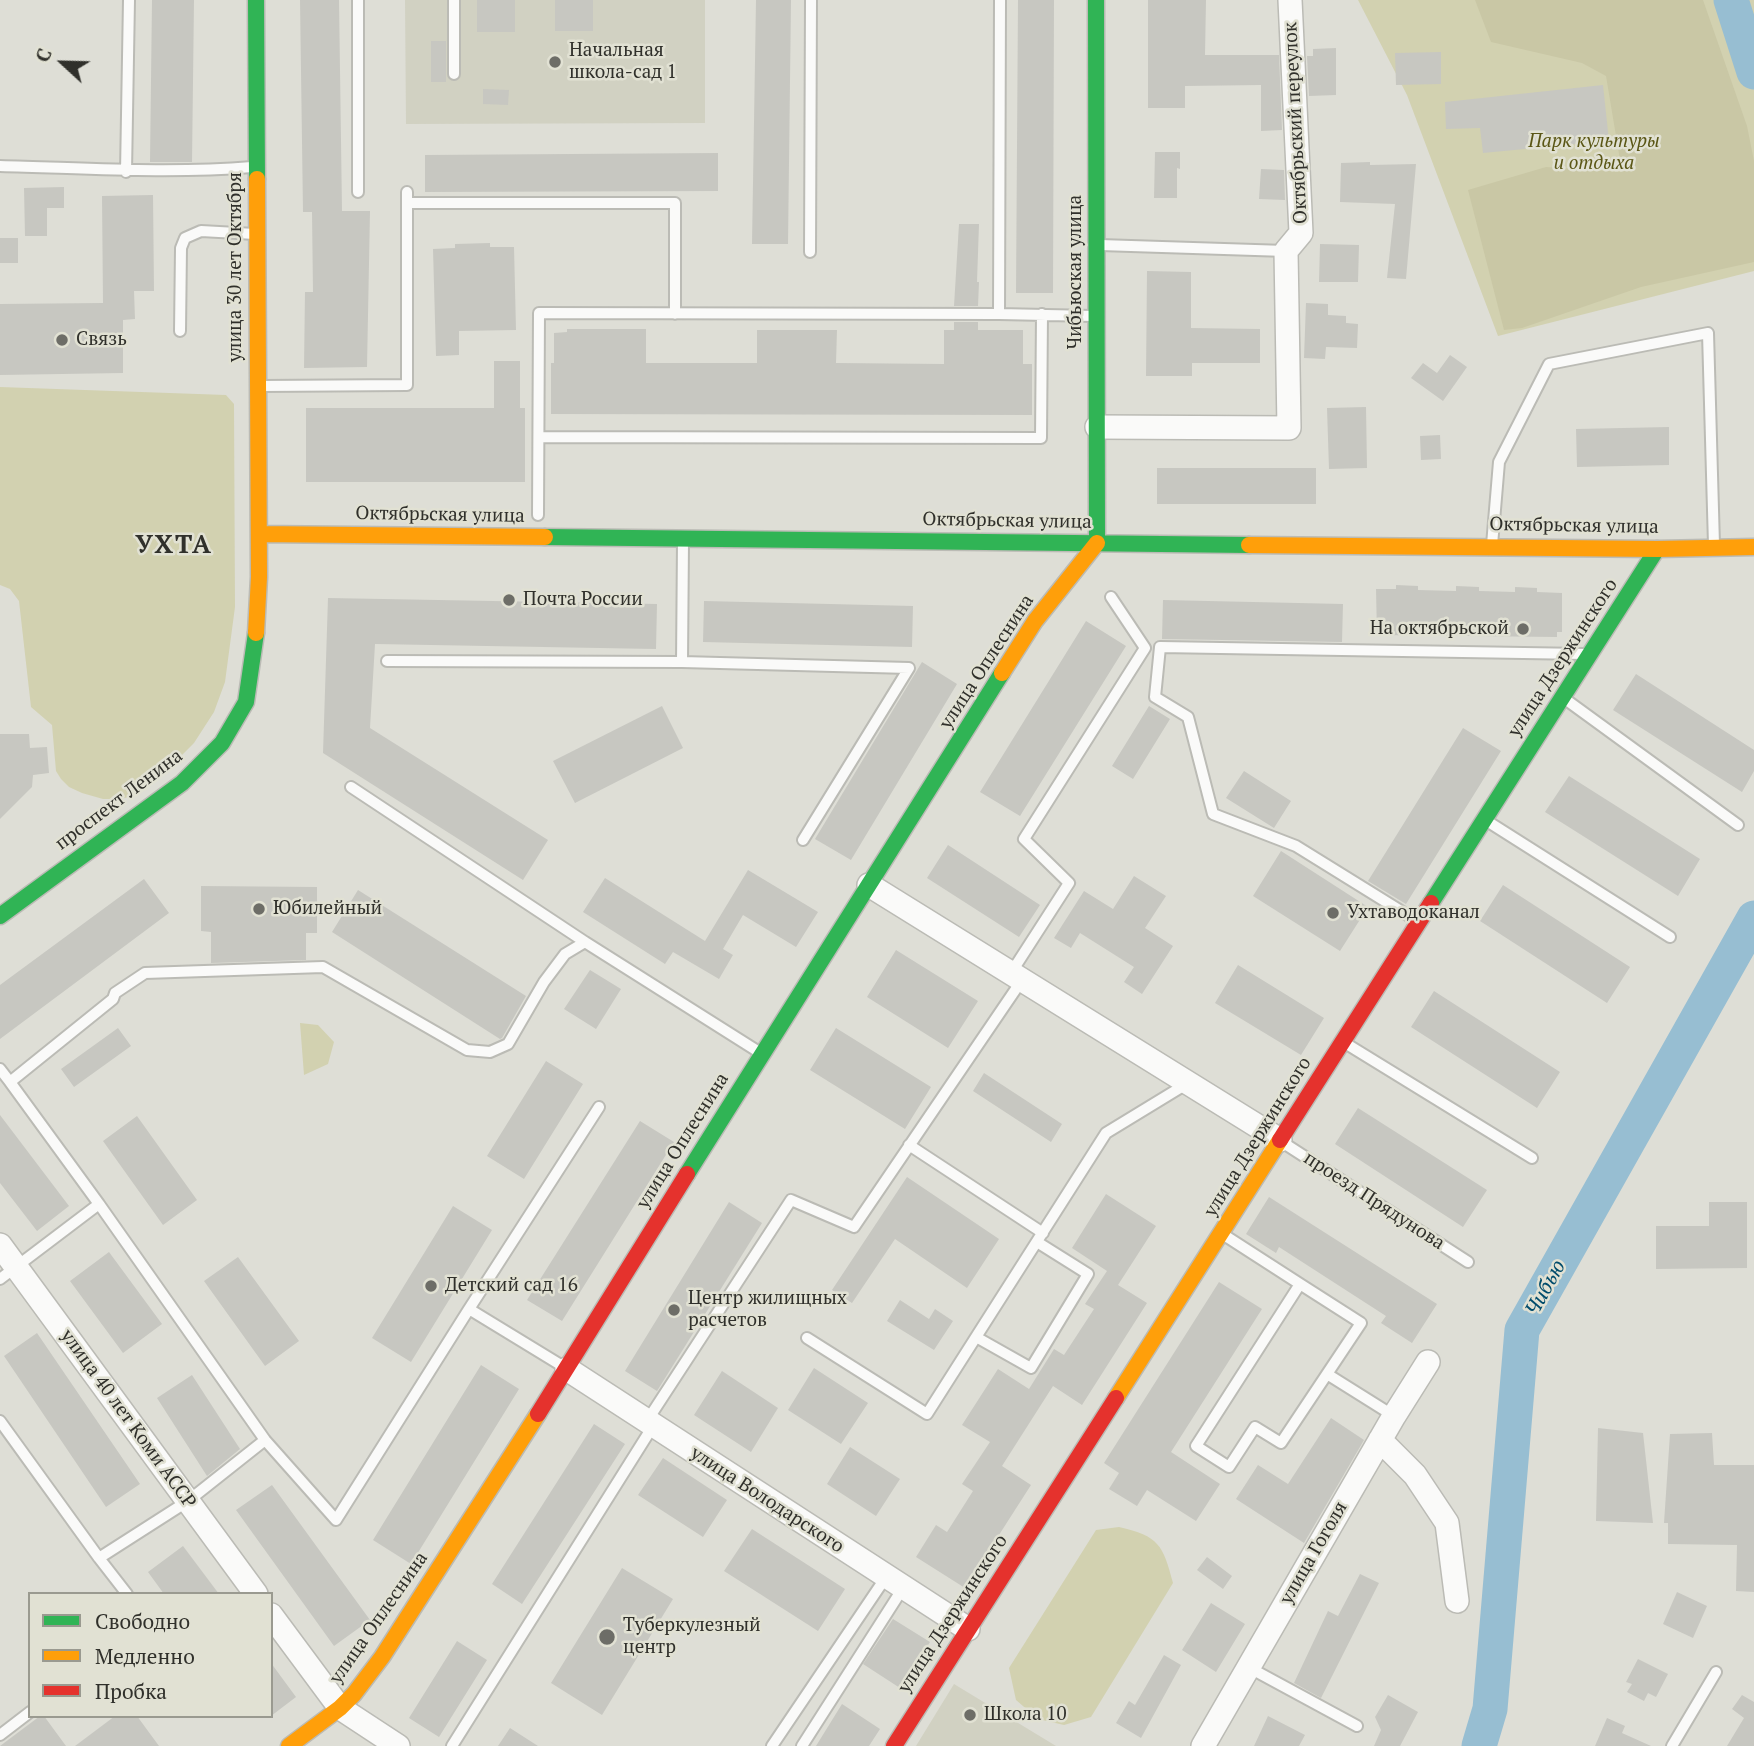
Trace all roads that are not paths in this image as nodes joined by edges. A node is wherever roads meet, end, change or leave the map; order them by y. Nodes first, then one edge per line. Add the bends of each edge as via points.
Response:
1 (129, 0) edge
2 (256, 0) edge
3 (358, 0) edge
4 (454, 0) edge
5 (811, 0) edge
6 (1000, 0) edge
7 (1096, 0) edge
8 (1290, 0) edge
9 (454, 74) dead end
10 (0, 166) edge
11 (257, 167) junction
12 (126, 172) junction
13 (358, 192) dead end
14 (257, 234) junction
15 (1097, 246) junction
16 (1286, 251) junction
17 (810, 252) dead end
18 (675, 313) junction
19 (999, 314) junction
20 (1042, 314) junction
21 (1097, 317) junction
22 (180, 331) dead end
23 (258, 387) junction
24 (1097, 427) junction
25 (539, 437) junction
26 (538, 514) dead end
27 (259, 534) junction
28 (684, 539) junction
29 (1097, 543) junction
30 (1492, 545) junction
31 (1754, 547) edge
32 (1714, 548) junction
33 (1657, 549) junction
34 (1111, 597) dead end
35 (1590, 654) junction
36 (387, 661) dead end
37 (682, 662) junction
38 (1562, 698) junction
39 (351, 787) dead end
40 (1485, 819) junction
41 (1738, 825) dead end
42 (803, 840) dead end
43 (869, 885) junction
44 (0, 916) edge
45 (1419, 922) junction
46 (1670, 937) dead end
47 (585, 942) junction
48 (1016, 976) junction
49 (1343, 1042) junction
50 (762, 1053) junction
51 (0, 1069) edge
52 (10, 1082) junction
53 (1188, 1083) junction
54 (599, 1107) dead end
55 (1280, 1140) junction
56 (909, 1145) junction
57 (1532, 1158) dead end
58 (99, 1204) junction
59 (1222, 1234) junction
60 (1040, 1237) junction
61 (0, 1245) edge
62 (1468, 1262) dead end
63 (8, 1273) edge
64 (1300, 1284) junction
65 (469, 1309) junction
66 (976, 1337) junction
67 (807, 1338) dead end
68 (1428, 1362) dead end
69 (566, 1369) junction
70 (1327, 1374) junction
71 (1394, 1416) junction
72 (0, 1421) edge
73 (650, 1424) junction
74 (265, 1440) junction
75 (1380, 1440) junction
76 (188, 1501) junction
77 (99, 1558) junction
78 (895, 1582) junction
79 (125, 1592) edge
80 (255, 1592) edge
81 (1457, 1601) dead end
82 (273, 1618) edge
83 (968, 1629) junction
84 (1248, 1667) junction
85 (1716, 1672) dead end
86 (340, 1708) junction
87 (28, 1714) edge
88 (1357, 1726) dead end
89 (0, 1735) edge
90 (289, 1746) edge
91 (398, 1746) edge
92 (452, 1746) edge
93 (772, 1746) edge
94 (802, 1746) edge
95 (894, 1746) edge
96 (1203, 1746) edge
97 (1672, 1746) edge

1 - 12 lane
2 - 11 street, улица 30 лет Октября
3 - 13 lane
4 - 9 lane
5 - 17 lane
6 - 19 lane
7 - 15 street, Чибьюская улица
8 - 16 street, Октябрьский переулок via 1301,233
10 - 12 lane
11 - 12 lane
11 - 14 street, улица 30 лет Октября
14 - 22 lane via 201,231 186,238 181,248
14 - 23 street, улица 30 лет Октября
15 - 16 lane
15 - 21 street, Чибьюская улица
16 - 24 street, Октябрьский переулок via 1289,428
18 - 19 lane
18 - 23 lane via 676,203 408,197 407,385
18 - 25 lane via 539,313
19 - 20 lane
20 - 21 lane
20 - 25 lane via 1041,438
21 - 24 street, Чибьюская улица
23 - 27 street, улица 30 лет Октября
24 - 29 street, Чибьюская улица
25 - 26 lane
27 - 28 street, Октябрьская улица
27 - 44 street, проспект Ленина via 255,645 246,702 222,743 183,783
28 - 29 street, Октябрьская улица
28 - 37 lane
29 - 30 street, Октябрьская улица
29 - 43 street, улица Оплеснина via 1035,621
30 - 32 lane via 1499,461 1549,364 1708,333
30 - 33 street, Октябрьская улица
31 - 32 street, Октябрьская улица
32 - 33 street, Октябрьская улица
33 - 35 street, улица Дзержинского
34 - 48 lane via 1144,648 1024,839 1069,883
35 - 38 street, улица Дзержинского
35 - 45 lane via 1160,647 1155,697 1188,717 1213,814 1296,846
36 - 37 lane
37 - 42 lane via 909,668
38 - 40 street, улица Дзержинского
38 - 41 lane
39 - 47 lane
40 - 45 street, улица Дзержинского
40 - 46 lane
43 - 48 street
43 - 50 street, улица Оплеснина
45 - 49 street, улица Дзержинского
47 - 50 lane
47 - 52 lane via 558,963 508,1044 490,1052 467,1049 323,967 145,973
48 - 53 street
48 - 56 lane
49 - 55 street, улица Дзержинского
49 - 57 lane
50 - 69 street, улица Оплеснина
51 - 52 lane
52 - 58 lane
53 - 55 street
53 - 60 lane via 1106,1133
54 - 65 lane
55 - 59 street, улица Дзержинского
55 - 62 lane, проезд Прядунова
56 - 60 lane
56 - 73 lane via 854,1227 791,1200
58 - 63 lane
58 - 74 lane
59 - 64 lane
59 - 83 street, улица Дзержинского
60 - 66 lane
60 - 66 lane via 1088,1274 1031,1368
61 - 63 street, улица 40 лет Коми АССР
63 - 76 street, улица 40 лет Коми АССР
64 - 70 lane via 1361,1323
64 - 70 lane via 1196,1446 1229,1467 1255,1427 1281,1443
65 - 69 lane
65 - 74 lane via 335,1520
66 - 67 lane via 927,1413
68 - 71 street, улица Гоголя
69 - 73 street, улица Володарского
69 - 86 street, улица Оплеснина via 382,1657
70 - 71 lane
71 - 75 street, улица Гоголя
72 - 77 lane
73 - 78 street, улица Володарского
73 - 92 lane
74 - 76 lane
75 - 81 street via 1415,1475 1447,1523
75 - 84 street, улица Гоголя
76 - 77 lane
76 - 80 street, улица 40 лет Коми АССР
77 - 79 lane
78 - 83 street, улица Володарского
78 - 93 lane
78 - 94 lane
82 - 86 street
83 - 95 street, улица Дзержинского
84 - 88 lane
84 - 96 street, улица Гоголя
85 - 97 lane
86 - 90 street, улица Оплеснина
86 - 91 street
87 - 89 lane

